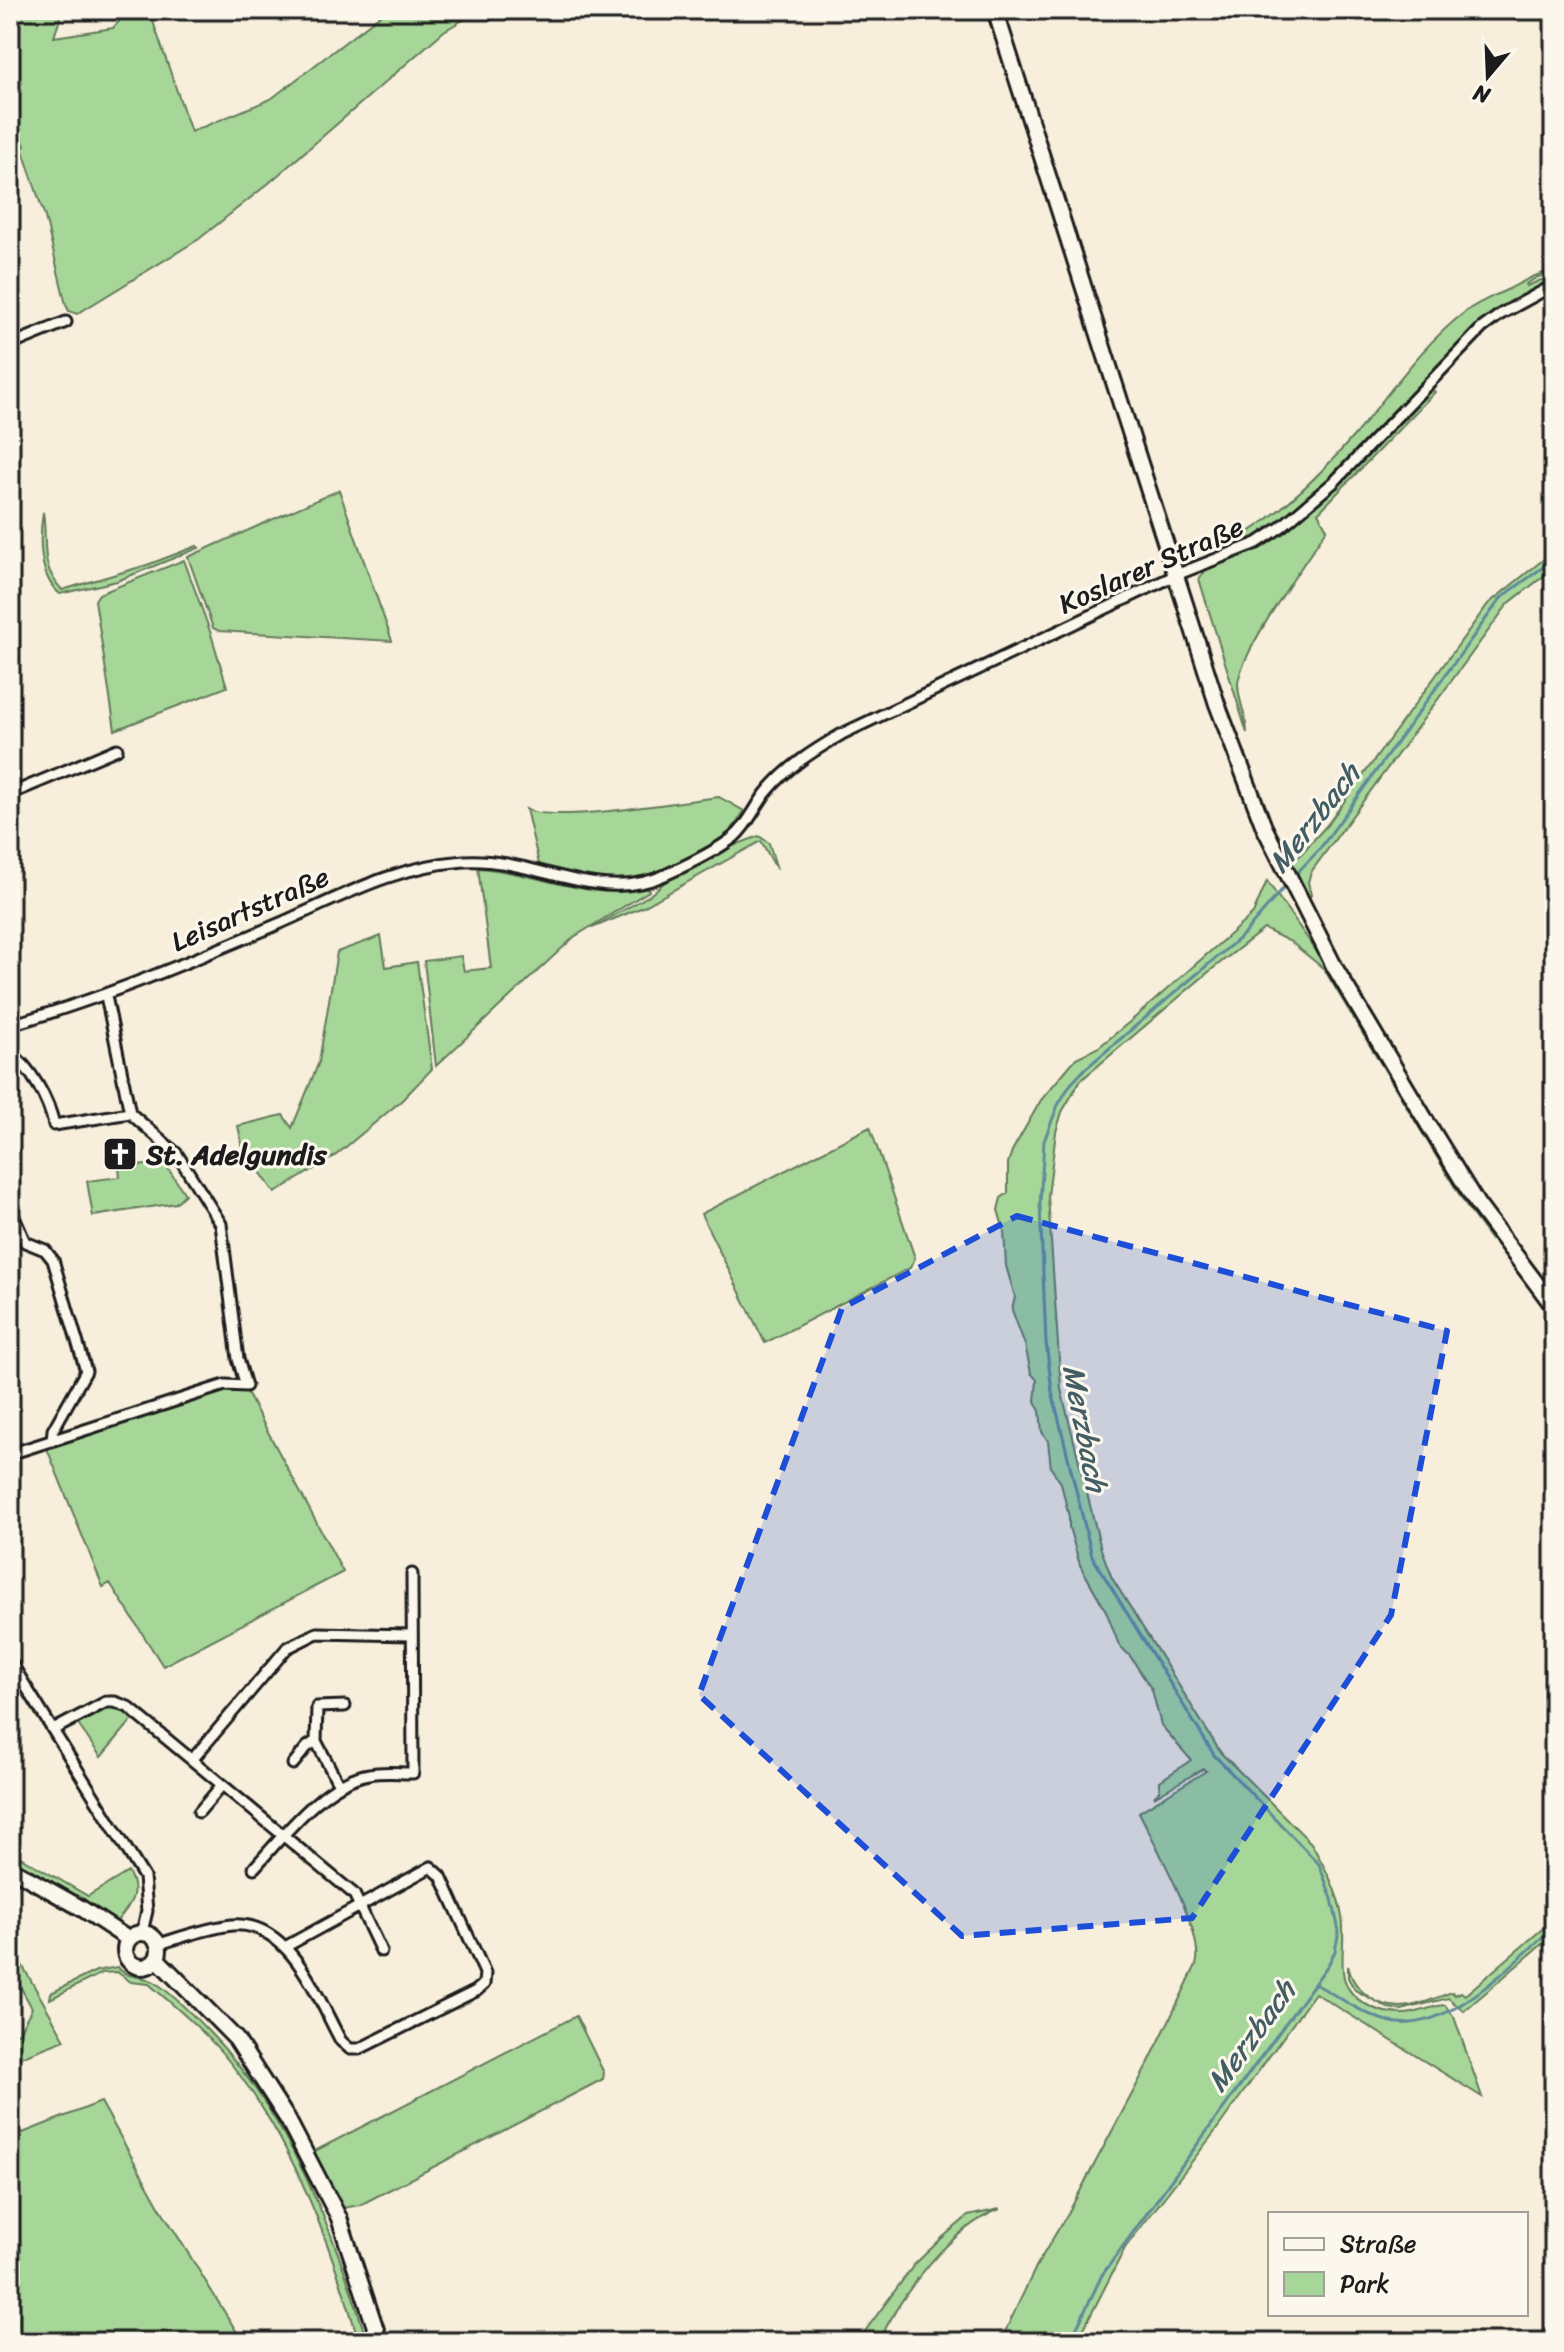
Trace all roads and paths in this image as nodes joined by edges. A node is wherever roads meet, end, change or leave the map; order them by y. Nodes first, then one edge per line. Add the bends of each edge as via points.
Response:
1 (995, 10) edge
2 (1554, 285) edge
3 (66, 322) dead end
4 (10, 345) edge
5 (1176, 575) junction
6 (117, 749) dead end
7 (10, 794) edge
8 (735, 836) joint
9 (106, 996) junction
10 (10, 1025) edge
11 (10, 1053) edge
12 (130, 1113) junction
13 (10, 1208) edge
14 (1554, 1307) edge
15 (52, 1441) junction
16 (10, 1454) edge
17 (412, 1574) dead end
18 (411, 1635) junction
19 (10, 1661) edge
20 (345, 1706) dead end
21 (53, 1730) junction
22 (316, 1741) junction
23 (192, 1760) junction
24 (293, 1764) dead end
25 (222, 1785) junction
26 (339, 1785) junction
27 (199, 1812) dead end
28 (283, 1836) junction
29 (10, 1868) edge
30 (254, 1868) dead end
31 (361, 1906) junction
32 (142, 1932) junction
33 (128, 1939) junction
34 (285, 1947) junction
35 (381, 1951) dead end
36 (158, 1952) junction
37 (380, 2342) edge

1 - 5 main road
2 - 5 street, Koslarer Straße via 1482,328 1343,473 1281,527 1234,554
3 - 4 street
5 - 8 street, Koslarer Straße via 807,754 772,787
5 - 14 main road via 1241,767 1335,968 1485,1216
6 - 7 street
8 - 9 street, Leisartstraße via 666,875 635,886 595,884 490,861 415,868 381,877
9 - 10 street, Leisartstraße
9 - 12 street
11 - 12 street via 28,1071 54,1125
12 - 15 street via 177,1154 221,1224 246,1386 225,1385
13 - 15 street via 25,1242 45,1250 53,1260 86,1371
15 - 16 street
17 - 18 street
18 - 23 street via 317,1633 287,1648
18 - 26 street via 413,1773 370,1773
19 - 21 street
20 - 22 street via 317,1707
21 - 23 street via 96,1706 115,1702
21 - 32 street via 144,1877 147,1911
22 - 24 street
22 - 26 street
23 - 25 street
25 - 27 street
25 - 28 street
26 - 28 street
28 - 30 street
28 - 31 street via 354,1894
29 - 33 main road
31 - 34 street
31 - 34 street via 431,1867 441,1876 485,1973 484,1984 350,2049
31 - 35 street
32 - 33 main road
32 - 36 main road via 153,1935
33 - 36 main road via 125,1950 132,1964 143,1967
34 - 36 street via 263,1930 233,1925
36 - 37 main road via 236,2039 281,2108 339,2218

